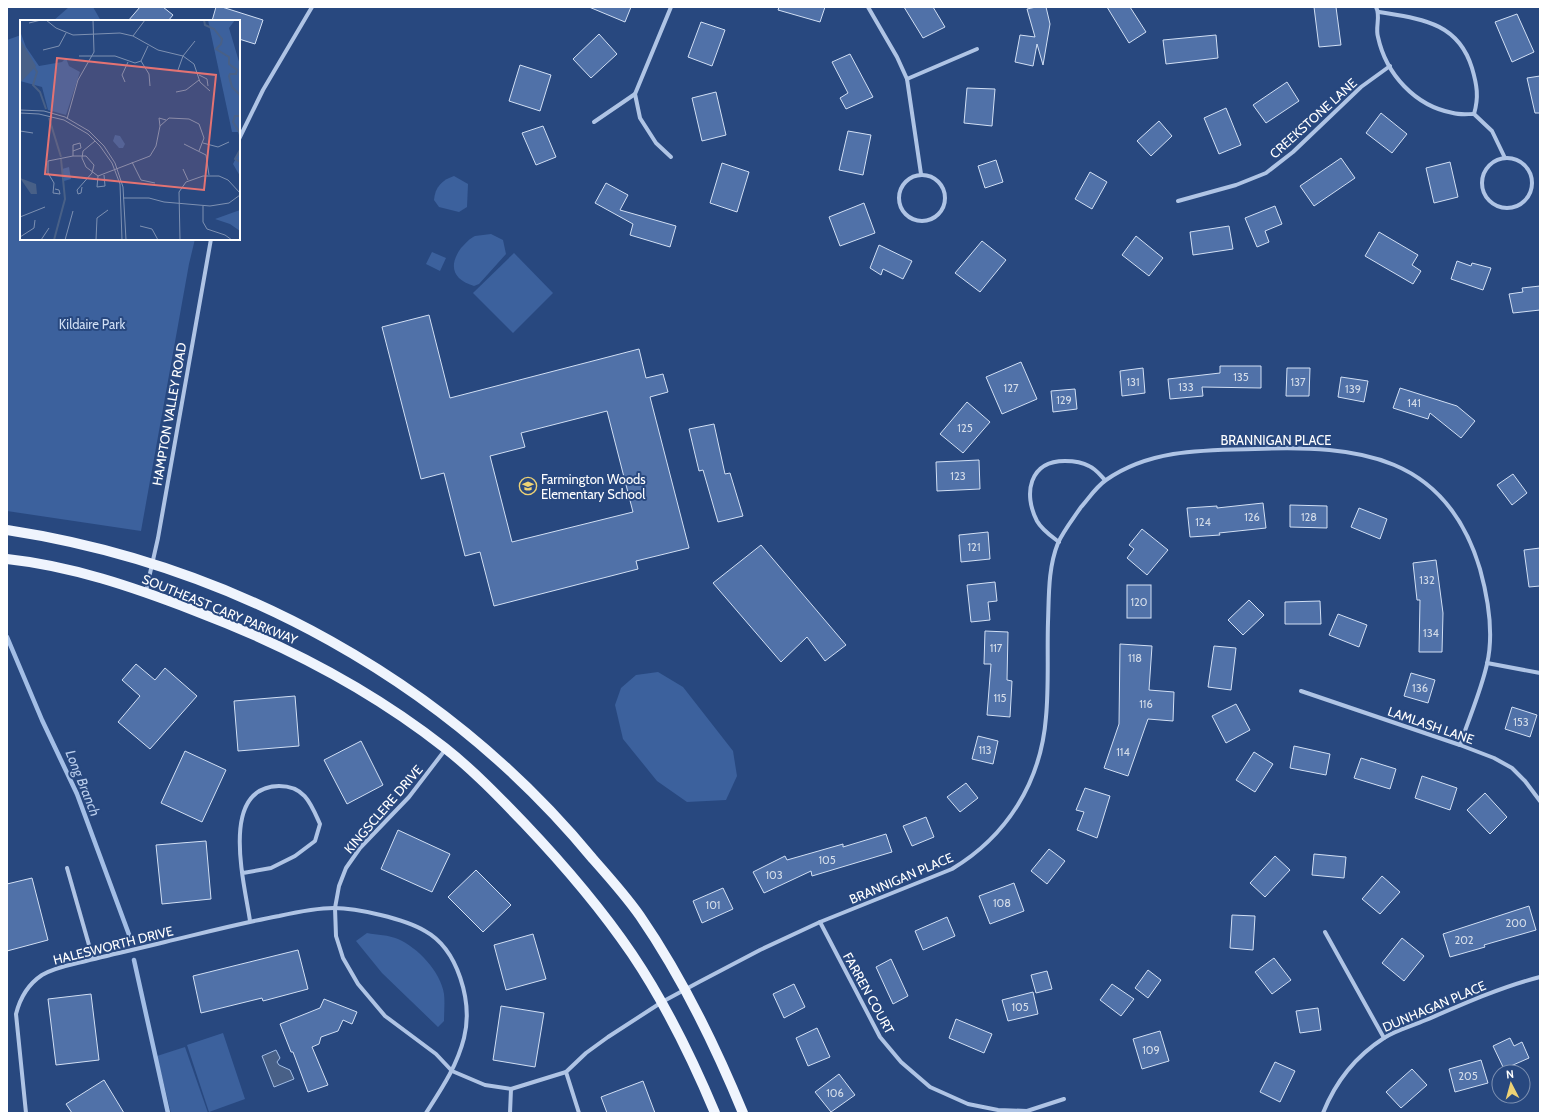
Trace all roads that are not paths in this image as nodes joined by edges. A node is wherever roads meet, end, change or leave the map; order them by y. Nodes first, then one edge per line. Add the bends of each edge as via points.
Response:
1 (312, 7) edge
2 (671, 7) edge
3 (868, 7) edge
4 (1376, 7) edge
5 (1379, 12) junction
6 (977, 49) dead end
7 (1390, 66) junction
8 (907, 79) junction
9 (635, 94) junction
10 (1474, 114) junction
11 (594, 122) dead end
12 (240, 137) edge
13 (671, 156) dead end
14 (1506, 158) junction
15 (921, 174) junction
16 (1178, 201) dead end
17 (211, 240) edge
18 (1105, 480) junction
19 (7, 530) edge
20 (1059, 542) junction
21 (7, 559) edge
22 (152, 563) junction
23 (146, 591) junction
24 (1487, 663) junction
25 (1540, 673) edge
26 (1301, 691) dead end
27 (1460, 745) junction
28 (446, 748) junction
29 (1540, 801) edge
30 (67, 868) dead end
31 (243, 873) junction
32 (335, 908) junction
33 (250, 921) junction
34 (820, 922) junction
35 (1325, 932) dead end
36 (93, 959) junction
37 (1540, 977) edge
38 (684, 990) junction
39 (662, 1002) junction
40 (1384, 1038) junction
41 (452, 1071) junction
42 (566, 1072) junction
43 (511, 1089) junction
44 (1064, 1099) dead end
45 (26, 1113) edge
46 (426, 1113) edge
47 (510, 1113) edge
48 (579, 1113) edge
49 (715, 1113) edge
50 (743, 1113) edge
51 (1322, 1113) edge

1 - 12 street via 263,90
2 - 9 street
3 - 8 street
4 - 5 street
5 - 7 street via 1377,35
5 - 10 street via 1426,20 1441,27 1460,42 1468,55 1478,91
6 - 8 street
7 - 10 street via 1401,83 1416,98 1454,114
7 - 16 street, CREEKSTONE LANE via 1361,87 1293,152 1266,173 1236,185
8 - 15 street
9 - 11 street
9 - 13 street via 640,118 656,143
10 - 14 street via 1492,131
14 - 14 street via 1490,164 1482,178 1482,186 1486,197 1495,205 1512,207 1526,199 1532,184 1531,176 1521,162
15 - 15 street via 936,179 944,191 945,199 940,212 934,218 920,221 906,215 901,209 898,193 907,180
17 - 22 street, HAMPTON VALLEY ROAD
18 - 20 street, BRANNIGAN PLACE via 1095,489
18 - 20 street via 1089,465 1075,461 1051,464 1035,475 1030,485 1031,507 1046,533
18 - 24 street, BRANNIGAN PLACE via 1146,461 1194,451 1321,448 1346,450 1395,465 1419,479 1442,499 1462,523 1481,575 1487,601
19 - 22 main road, SOUTHEAST CARY PARKWAY via 65,540
20 - 34 street, BRANNIGAN PLACE via 1053,559 1050,582 1046,720 1039,756 1025,793 1014,813 988,843 952,869
21 - 23 main road, SOUTHEAST CARY PARKWAY via 57,567
22 - 23 street, HAMPTON VALLEY ROAD
22 - 38 main road, SOUTHEAST CARY PARKWAY via 229,593 314,632 380,669 460,727 538,797 580,842 640,916
23 - 28 main road, SOUTHEAST CARY PARKWAY via 220,620 300,656 367,694
24 - 25 street
24 - 27 street, BRANNIGAN PLACE
26 - 27 street, LAMLASH LANE
27 - 29 street, LAMLASH LANE via 1509,766 1525,781
28 - 32 street, KINGSCLERE DRIVE via 409,797 360,848 346,868
28 - 39 main road, SOUTHEAST CARY PARKWAY via 559,860 611,924
30 - 36 street
31 - 31 street via 240,828 243,812 249,800 274,786 289,786 300,791 311,804 320,824 315,841 295,856 272,868
31 - 33 street
32 - 33 street, HALESWORTH DRIVE via 308,910
32 - 41 street, KINGSCLERE DRIVE via 336,936 343,958 358,984 385,1016 436,1054
32 - 41 street via 376,914 401,922 425,931 443,945 464,983 466,1009 465,1036
33 - 36 street, HALESWORTH DRIVE
34 - 38 street, BRANNIGAN PLACE
34 - 44 street, FARREN COURT via 880,1037 901,1062 930,1087 968,1104 998,1110 1027,1111
35 - 40 street
36 - 45 street, HALESWORTH DRIVE via 58,968 43,975 31,983 20,999 16,1014
37 - 40 street, DUNHAGAN PLACE via 1470,1001
38 - 39 street, BRANNIGAN PLACE
38 - 50 main road, SOUTHEAST CARY PARKWAY via 711,1041
39 - 42 street, KINGSCLERE DRIVE via 586,1053
39 - 49 main road, SOUTHEAST CARY PARKWAY
40 - 51 street, DUNHAGAN PLACE via 1344,1075
41 - 43 street, KINGSCLERE DRIVE via 485,1085
41 - 46 street
42 - 43 street, KINGSCLERE DRIVE
42 - 48 street
43 - 47 street

